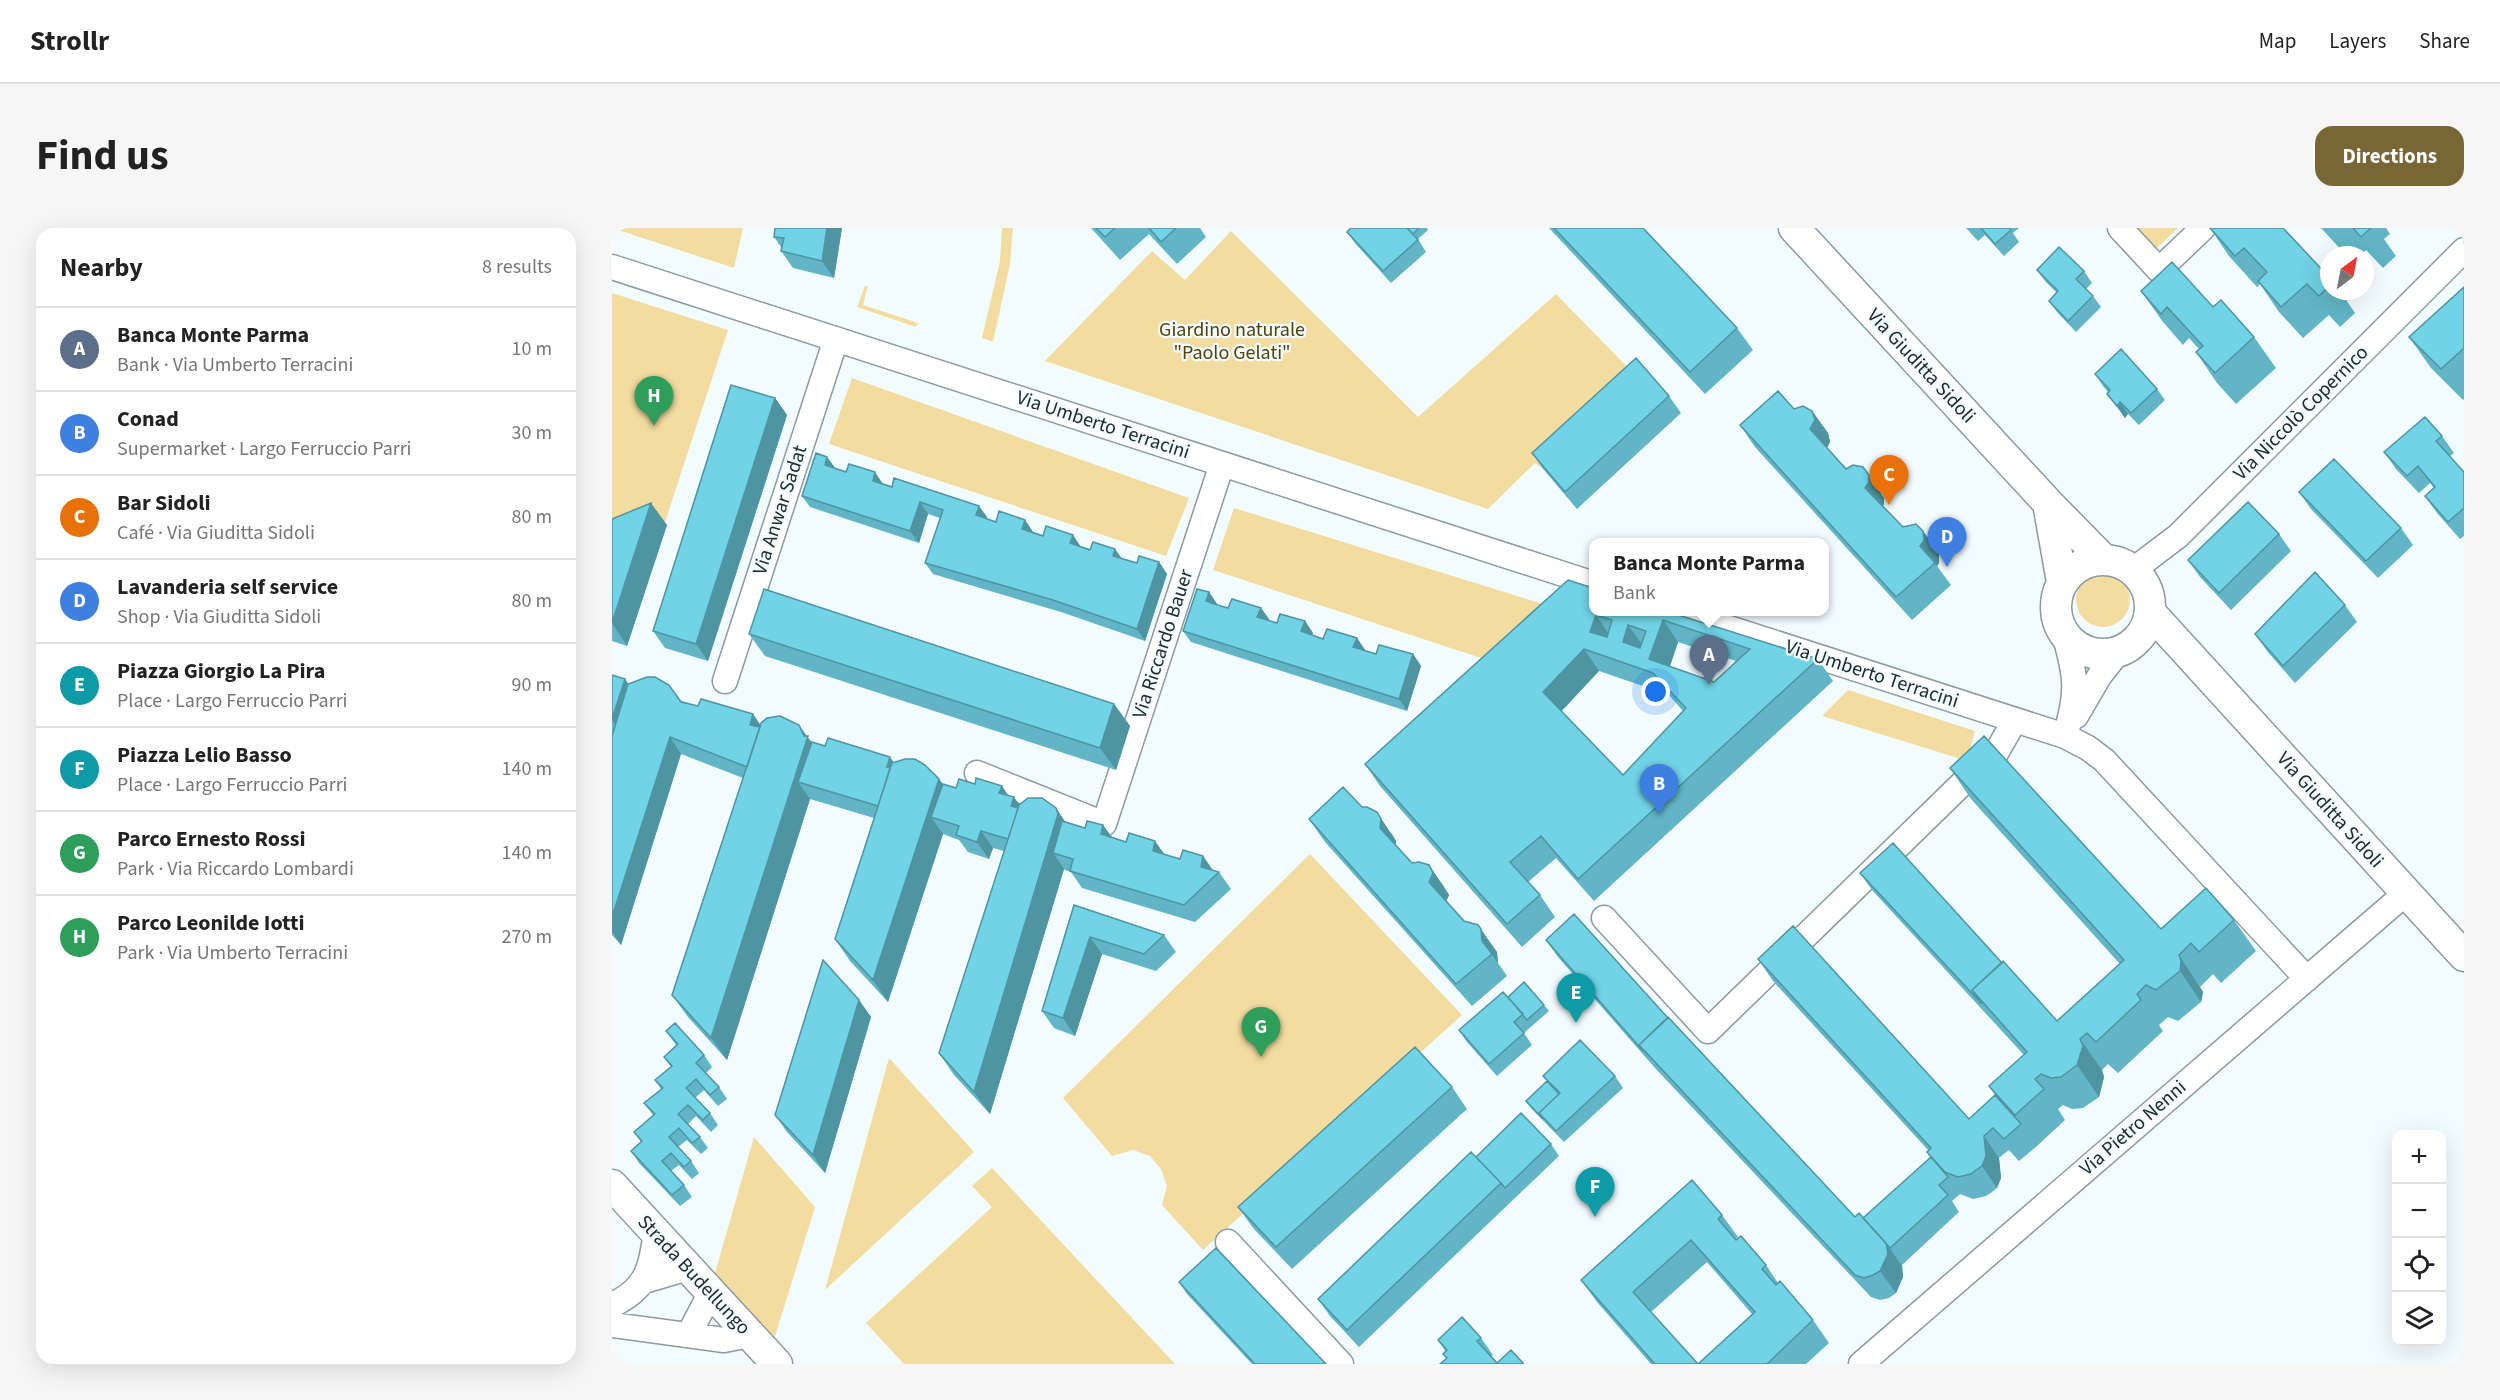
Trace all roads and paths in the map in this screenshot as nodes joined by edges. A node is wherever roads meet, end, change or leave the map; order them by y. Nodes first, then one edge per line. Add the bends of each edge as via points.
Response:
1 (1794, 228) edge
2 (2120, 228) edge
3 (2203, 228) edge
4 (2464, 250) edge
5 (612, 267) edge
6 (836, 339) junction
7 (1222, 464) junction
8 (2048, 503) junction
9 (2103, 559) junction
10 (2133, 570) junction
11 (2062, 582) junction
12 (1589, 583) edge
13 (2150, 612) junction
14 (1691, 616) edge
15 (2064, 634) junction
16 (2128, 645) junction
17 (2197, 663) junction
18 (725, 681) dead end
19 (2015, 720) junction
20 (2065, 736) junction
21 (978, 774) dead end
22 (2406, 893) junction
23 (1604, 918) dead end
24 (2464, 956) edge
25 (2307, 979) junction
26 (612, 1185) edge
27 (656, 1233) junction
28 (1228, 1242) dead end
29 (688, 1268) junction
30 (644, 1281) junction
31 (711, 1292) junction
32 (612, 1305) edge
33 (612, 1325) edge
34 (689, 1334) junction
35 (750, 1335) junction
36 (777, 1364) edge
37 (1341, 1364) edge
38 (1861, 1364) edge

1 - 8 street, Via Giuditta Sidoli
2 - 3 street via 2159,270
4 - 10 street, Via Niccolò Copernico via 2178,536
5 - 6 street, Via Umberto Terracini
6 - 7 street, Via Umberto Terracini
6 - 18 street, Via Anwar Sadat
7 - 12 street, Via Umberto Terracini
7 - 21 street, Via Riccardo Bauer via 1104,824
8 - 9 street, Via Giuditta Sidoli
8 - 11 street
9 - 10 street, Via Giuditta Sidoli
9 - 11 street via 2087,562
10 - 13 street, Via Giuditta Sidoli via 2146,589
11 - 15 street via 2055,608
13 - 16 street via 2146,627
13 - 17 street, Via Giuditta Sidoli
14 - 19 street, Via Umberto Terracini
15 - 16 street, Via Giuditta Sidoli via 2083,650 2101,654
15 - 20 street via 2075,684 2074,706
16 - 17 street, Via Giuditta Sidoli
16 - 20 street via 2100,675
17 - 22 street, Via Giuditta Sidoli
19 - 20 street, Via Umberto Terracini
19 - 23 street via 1992,760 1970,776 1708,1031
20 - 25 street via 2104,760
22 - 24 street, Via Giuditta Sidoli
22 - 25 street, Via Pietro Nenni
25 - 38 street, Via Pietro Nenni
26 - 27 street, Strada Budellungo
27 - 29 street, Strada Budellungo
27 - 30 street
28 - 37 street
29 - 30 street
29 - 31 street, Strada Budellungo
30 - 32 street
31 - 34 street
31 - 35 street, Strada Budellungo
33 - 34 street
34 - 35 street via 724,1340
35 - 36 street, Strada Budellungo

